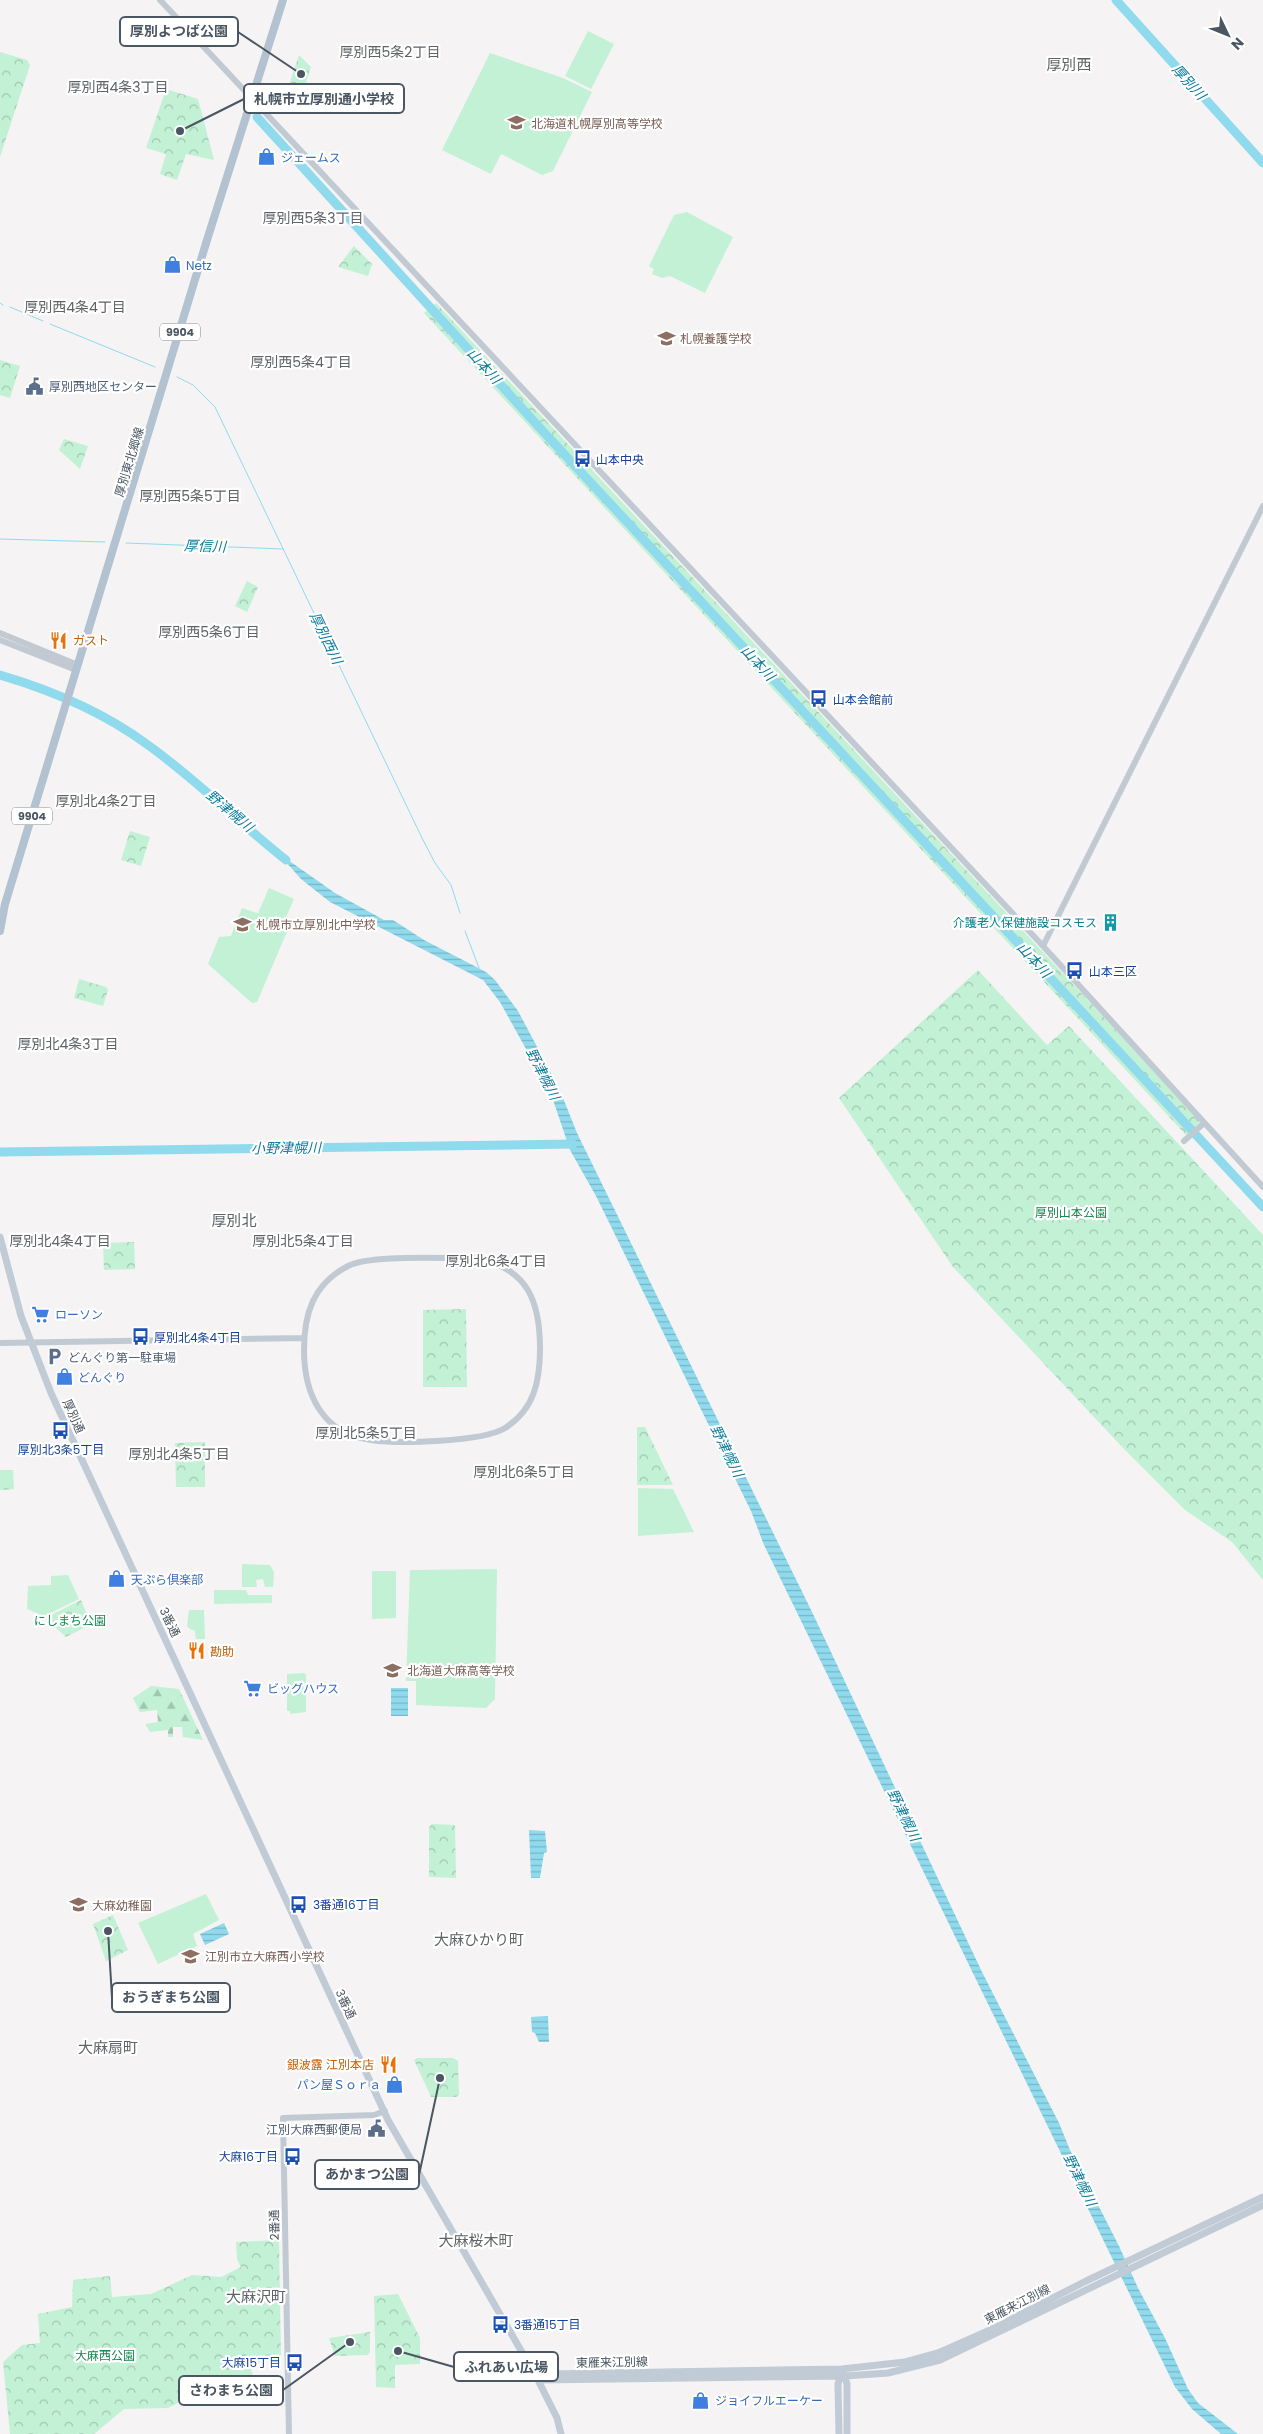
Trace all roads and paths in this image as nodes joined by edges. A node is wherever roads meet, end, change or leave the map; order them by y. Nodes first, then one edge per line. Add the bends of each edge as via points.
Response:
1 (160, 0) edge
2 (283, 0) edge
3 (253, 98) junction
4 (1263, 506) edge
5 (0, 633) edge
6 (0, 640) edge
7 (76, 671) junction
8 (0, 931) edge
9 (1043, 946) junction
10 (1204, 1123) junction
11 (1186, 1140) dead end
12 (1263, 1186) edge
13 (0, 1237) edge
14 (304, 1338) junction
15 (30, 1342) junction
16 (0, 1343) edge
17 (134, 1571) joint
18 (385, 2111) junction
19 (1263, 2197) edge
20 (1263, 2205) edge
21 (842, 2374) junction
22 (538, 2380) junction
23 (288, 2434) edge
24 (561, 2434) edge
25 (839, 2434) edge
26 (847, 2434) edge

1 - 3 street via 177,24
2 - 3 main road, 厚別東北郷線 / 9904
3 - 7 main road, 厚別東北郷線 / 9904
3 - 9 street
4 - 9 street
5 - 7 street
6 - 7 street
7 - 8 main road, 厚別東北郷線 / 9904
9 - 10 street
10 - 11 street
10 - 12 street
13 - 15 main road, 厚別通
14 - 14 street via 306,1318 314,1296 326,1281 350,1264 370,1259 475,1258 502,1266 520,1281 532,1297 540,1320 540,1372 534,1396 525,1409 511,1424 492,1434 474,1438 382,1442 361,1439 343,1432 329,1421 311,1396 305,1375
14 - 15 street
15 - 16 street
15 - 17 main road, 厚別通
17 - 18 main road, 3番通
18 - 22 main road, 3番通
18 - 23 street, 2番通 via 374,2115 283,2118
19 - 21 main road, 東雁来江別線 via 938,2353
20 - 21 main road, 東雁来江別線 via 940,2360 888,2373
21 - 22 main road, 東雁来江別線 via 548,2374
21 - 25 main road
21 - 26 main road via 847,2384
22 - 24 main road, 3番通

